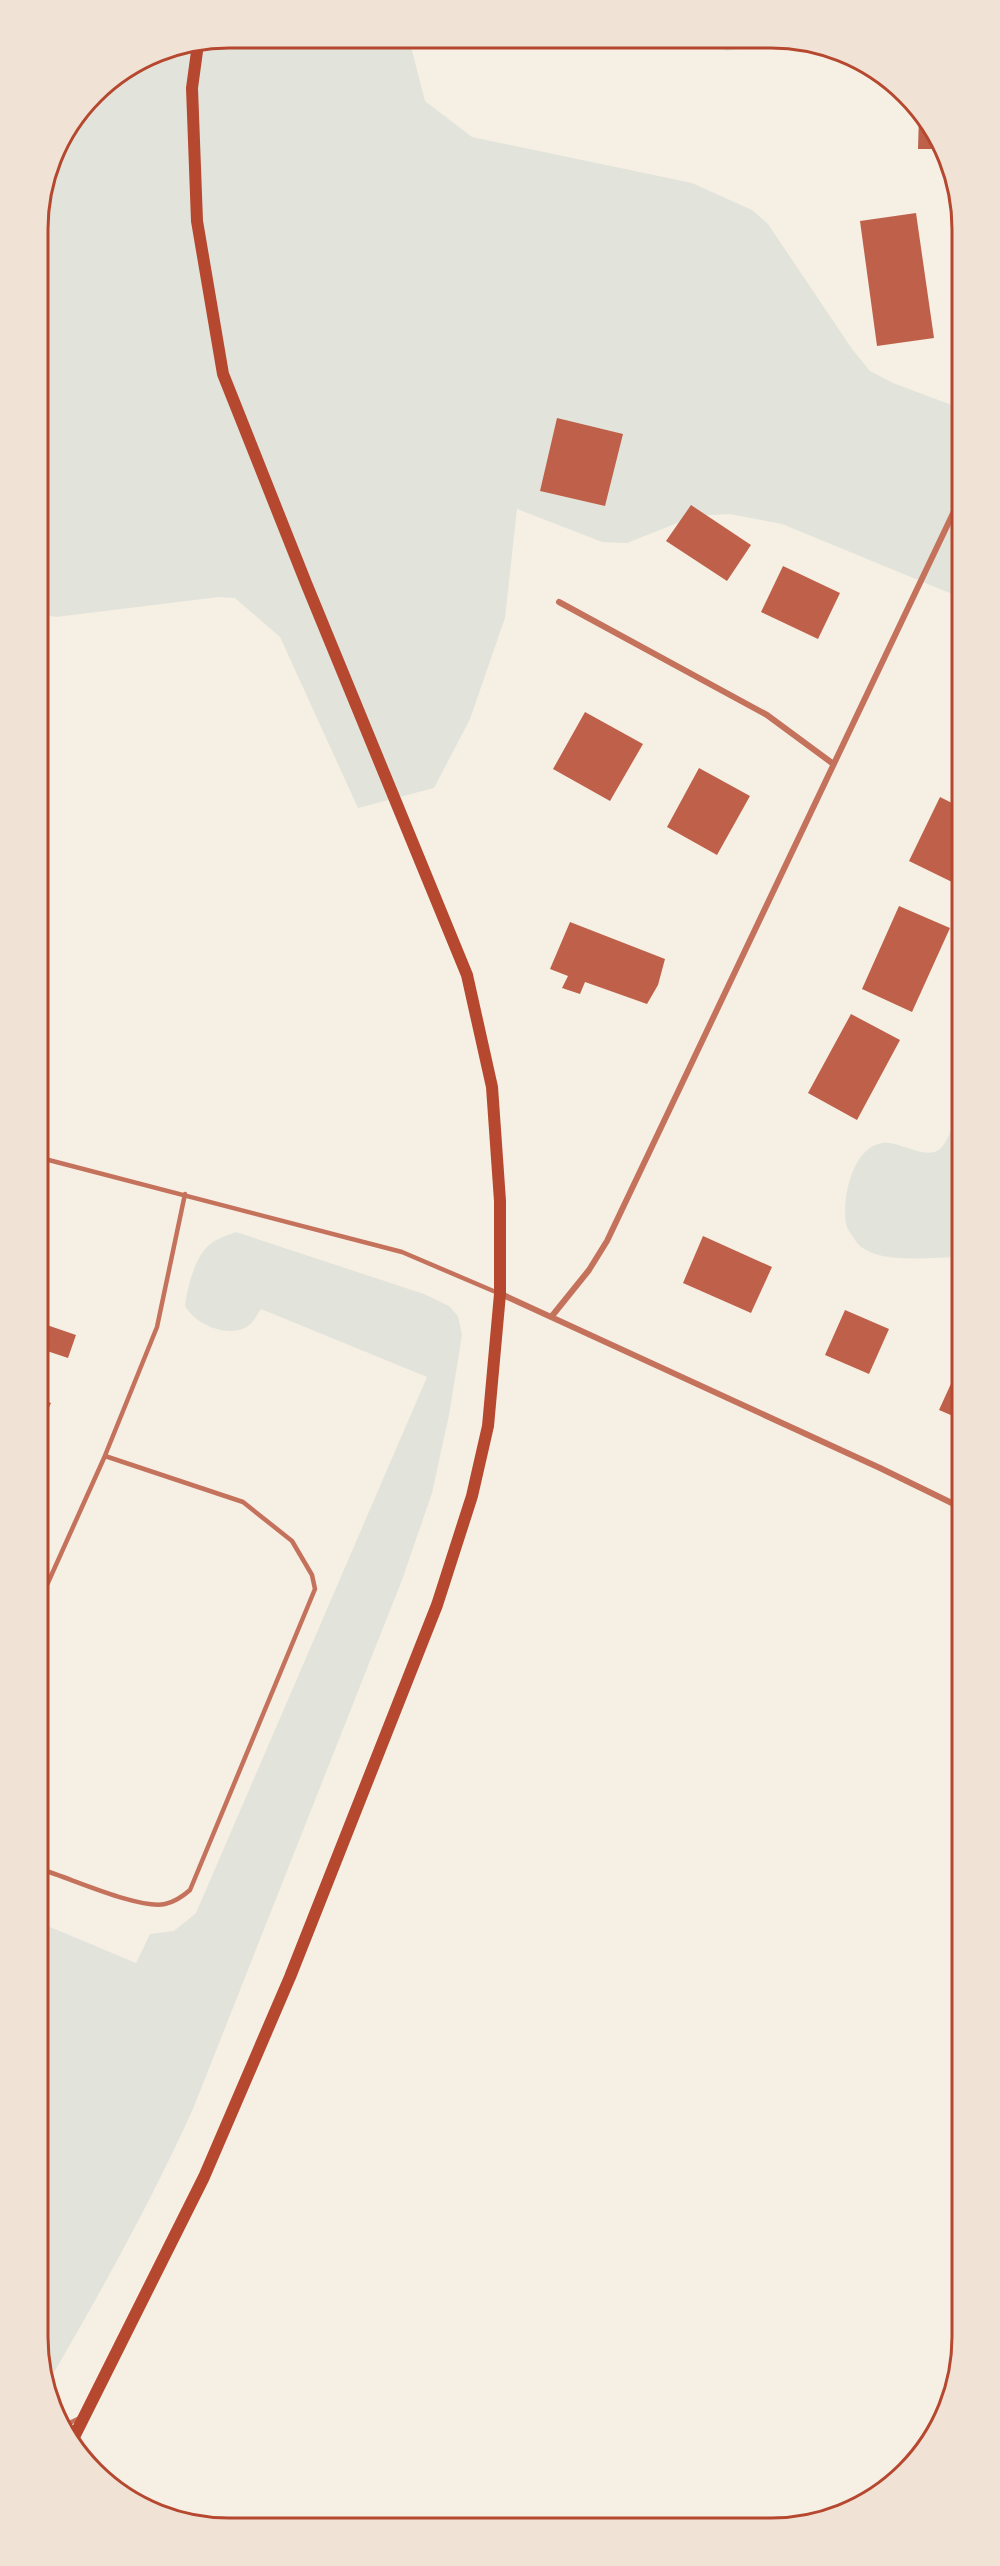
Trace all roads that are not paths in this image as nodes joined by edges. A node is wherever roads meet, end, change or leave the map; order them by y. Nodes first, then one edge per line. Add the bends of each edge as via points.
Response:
1 (197, 51) edge
2 (952, 515) edge
3 (559, 602) dead end
4 (832, 763) junction
5 (48, 1160) edge
6 (184, 1194) junction
7 (500, 1294) junction
8 (552, 1316) junction
9 (105, 1456) junction
10 (952, 1503) edge
11 (48, 1583) edge
12 (48, 1872) edge
13 (84, 2417) junction
14 (70, 2423) edge
15 (76, 2433) edge

1 - 7 main road via 192,88 197,221 223,374 467,975 492,1087 500,1201
2 - 4 street
3 - 4 street via 767,715
4 - 8 street via 607,1241
5 - 6 lane
6 - 7 lane via 402,1252
6 - 9 lane via 157,1327
7 - 8 street
7 - 13 main road via 488,1426 472,1496 437,1605 290,1977 204,2177
8 - 10 street
9 - 11 lane
9 - 12 lane via 243,1502 292,1541 312,1575 315,1589 190,1890 163,1905 141,1903
13 - 14 lane
13 - 15 main road

